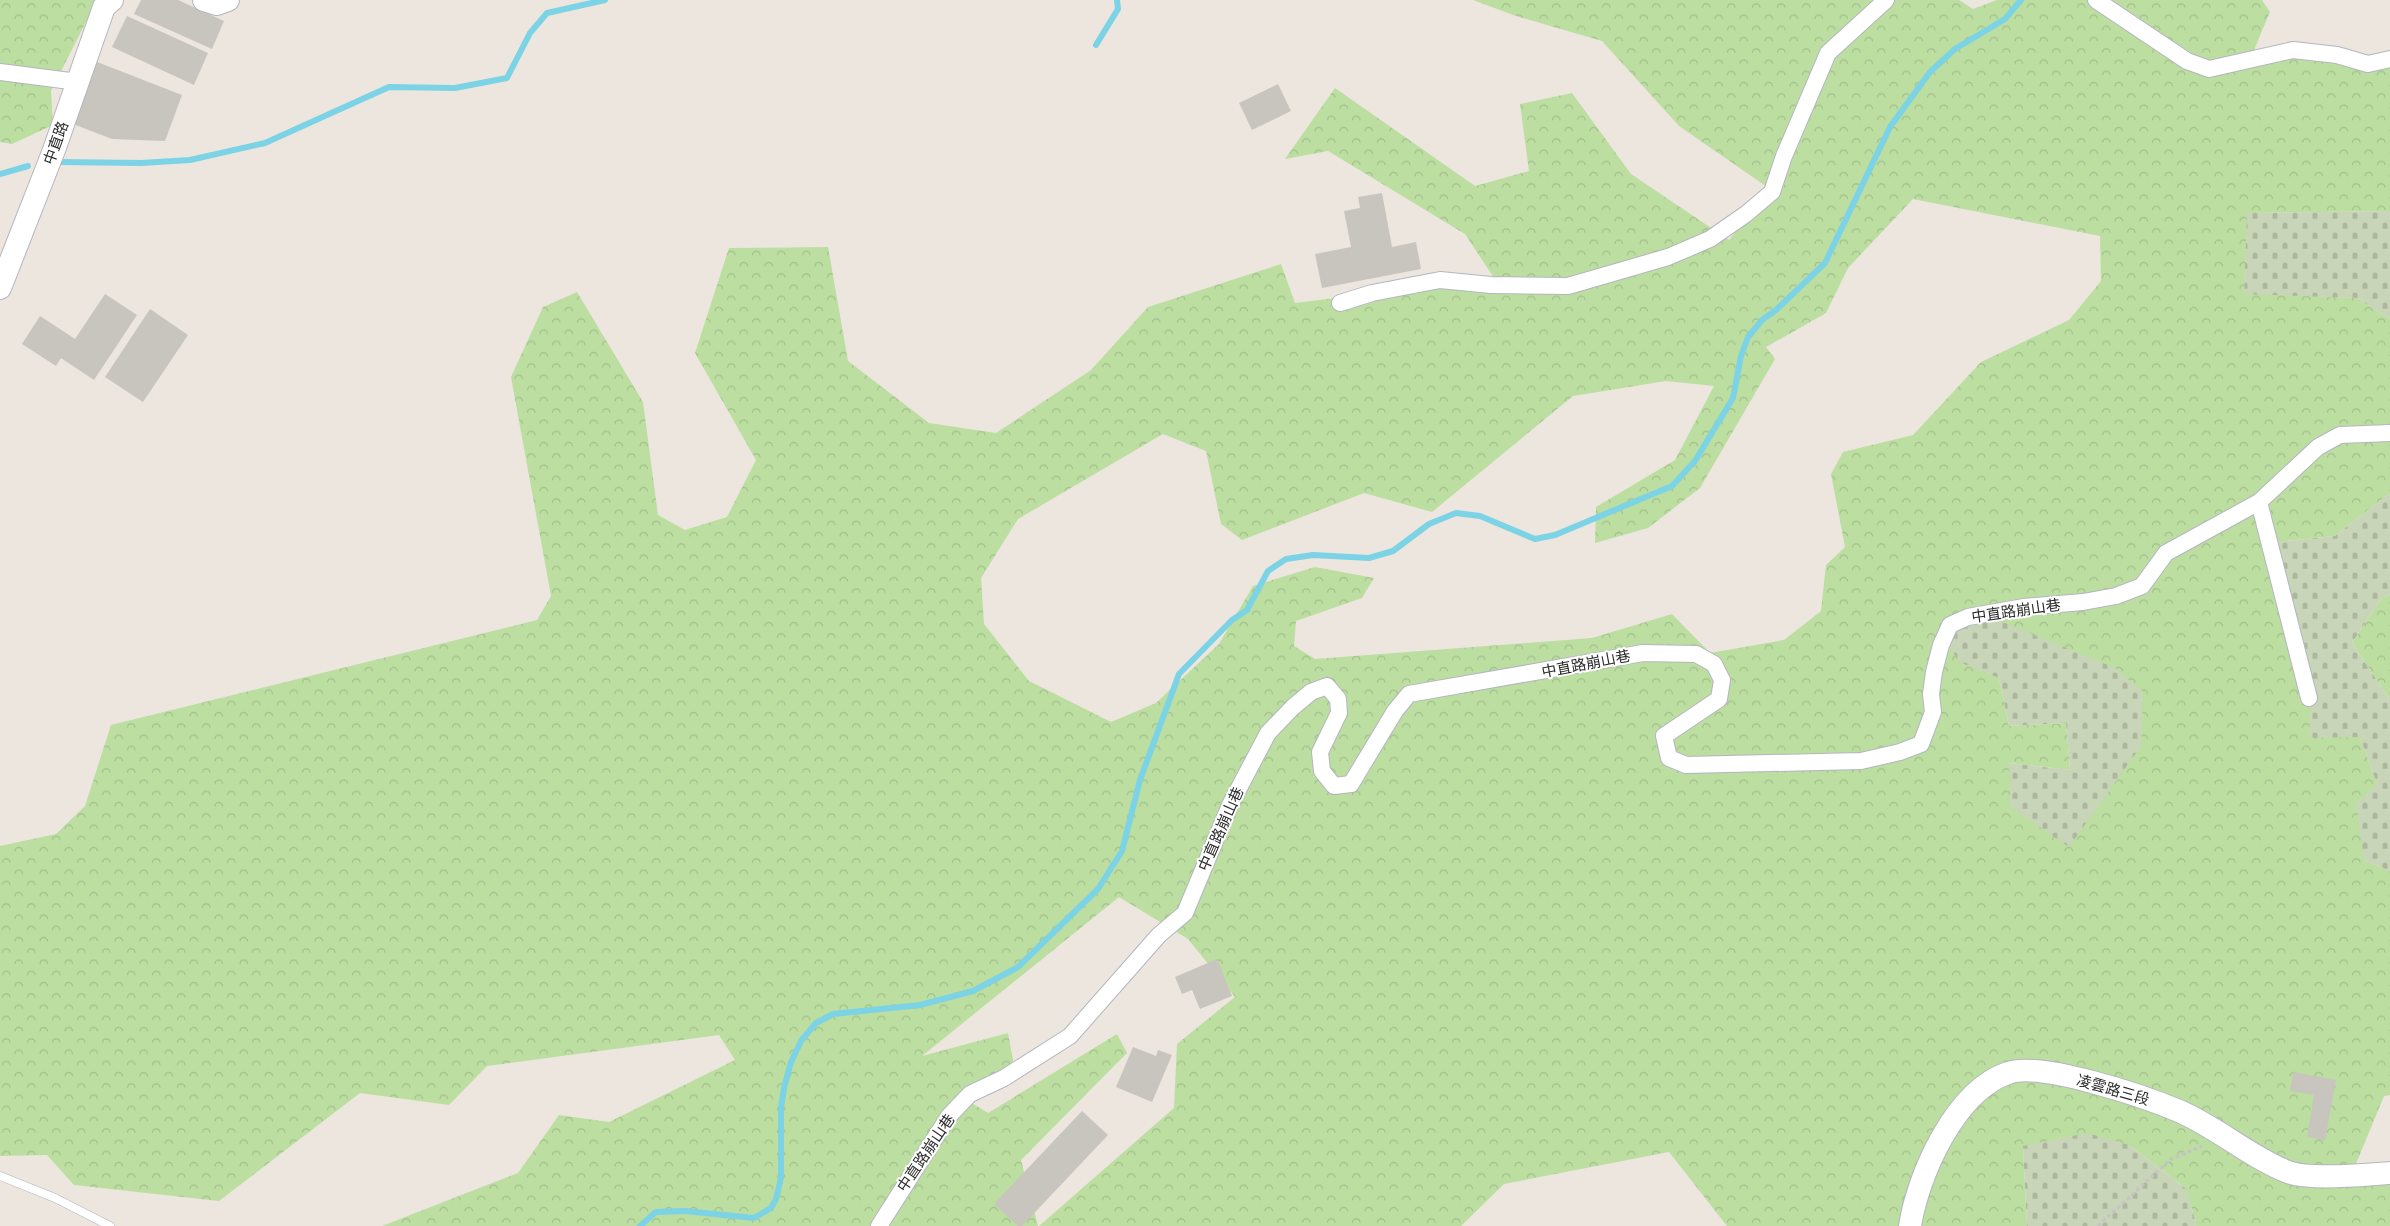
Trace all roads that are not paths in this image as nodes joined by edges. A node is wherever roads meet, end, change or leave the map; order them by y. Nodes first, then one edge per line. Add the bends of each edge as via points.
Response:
1 (112, 0) edge
2 (204, 0) edge
3 (228, 0) edge
4 (1886, 0) edge
5 (2096, 0) edge
6 (2390, 60) edge
7 (0, 72) edge
8 (78, 82) junction
9 (0, 288) edge
10 (1340, 303) dead end
11 (2390, 433) edge
12 (2259, 502) junction
13 (2309, 698) dead end
14 (2390, 1173) edge
15 (0, 1176) edge
16 (110, 1226) edge
17 (879, 1226) edge
18 (1910, 1226) edge

1 - 8 street, 中直路 via 104,7
2 - 3 street via 217,4
4 - 10 street via 1828,53 1772,192 1710,238 1668,257 1568,286 1492,285 1440,280 1372,293
5 - 6 street via 2187,61 2208,69 2292,50 2337,55 2368,64
7 - 8 street
8 - 9 street, 中直路
11 - 12 street, 中直路崩山巷 via 2340,435 2318,447
12 - 13 street
12 - 17 street, 中直路崩山巷 via 2166,553 2142,586 2116,596 2005,610 1968,617 1950,625 1934,672 1932,712 1921,744 1861,761 1686,765 1669,758 1664,736 1719,699 1722,680 1714,664 1696,654 1643,653 1409,694 1395,711 1351,784 1334,786 1322,771 1320,752 1339,713 1338,698 1327,686 1311,692 1268,733 1230,805 1185,913 1159,935 1070,1036 1004,1078 970,1094 949,1116
14 - 18 street, 凌雲路三段 via 2334,1176 2290,1173 2180,1111 2111,1088 2040,1070 2009,1072 1983,1085 1950,1122 1914,1201
15 - 16 lane via 55,1198

